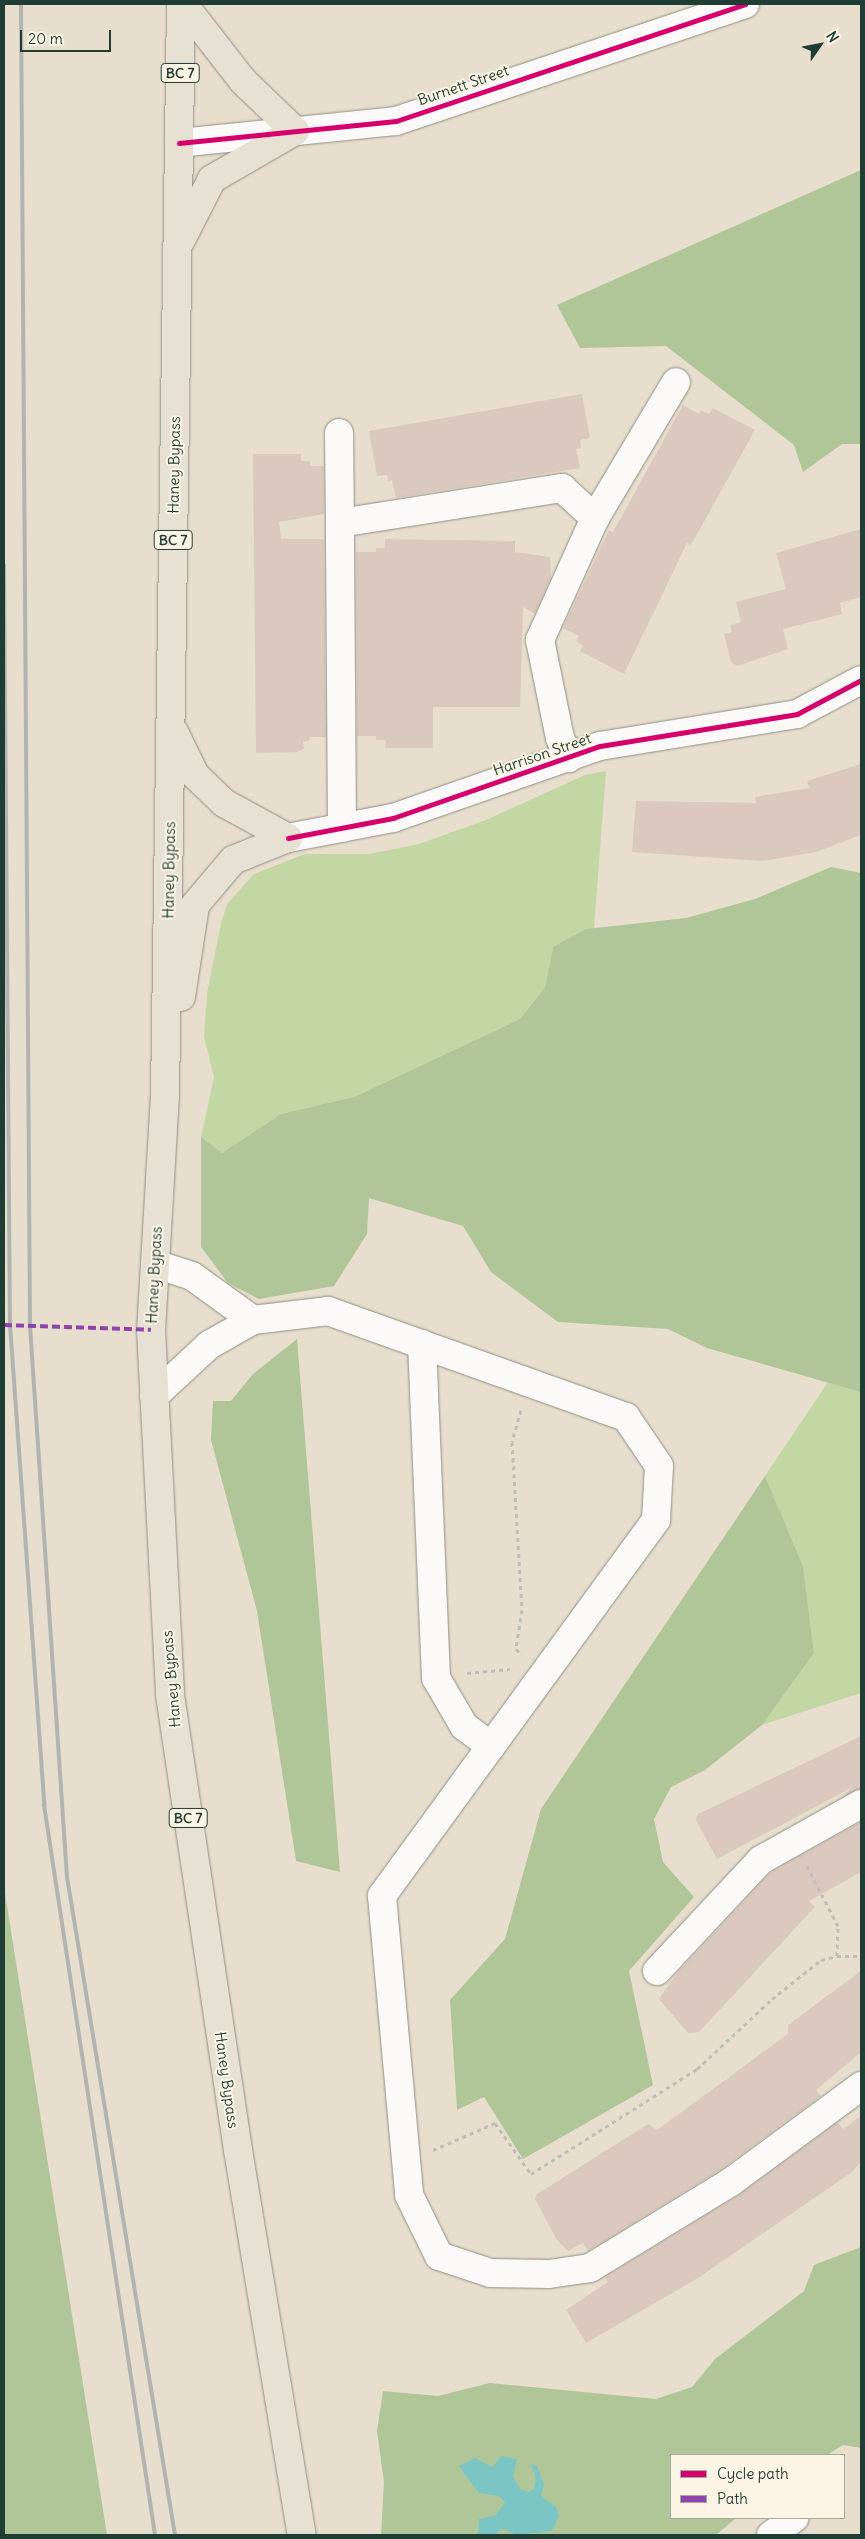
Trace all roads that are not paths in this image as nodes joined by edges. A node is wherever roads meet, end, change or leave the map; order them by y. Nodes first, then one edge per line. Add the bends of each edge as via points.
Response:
1 (182, 4) edge
2 (745, 4) edge
3 (295, 131) junction
4 (179, 143) junction
5 (178, 246) junction
6 (676, 382) dead end
7 (339, 434) dead end
8 (595, 518) junction
9 (340, 523) junction
10 (861, 680) edge
11 (171, 727) junction
12 (569, 758) junction
13 (342, 828) junction
14 (288, 838) junction
15 (165, 1095) junction
16 (155, 1264) junction
17 (253, 1320) junction
18 (422, 1344) junction
19 (154, 1396) junction
20 (491, 1746) junction
21 (861, 1804) edge
22 (657, 1971) dead end
23 (861, 2086) edge
24 (793, 2519) edge
25 (302, 2535) edge
26 (771, 2535) edge

1 - 3 highway via 243,80
1 - 4 highway, Haney Bypass / BC 7
2 - 3 street, Burnett Street via 396,121
3 - 4 street, Burnett Street
3 - 5 highway via 212,179
4 - 5 highway, Haney Bypass / BC 7
5 - 11 highway, Haney Bypass / BC 7
6 - 8 street
7 - 9 street
8 - 9 street via 562,488
8 - 12 street via 540,640 560,738
9 - 13 street
10 - 12 street, Harrison Street via 798,714 600,746
11 - 14 highway via 195,776 224,802
11 - 15 highway, Haney Bypass / BC 7
12 - 13 street, Harrison Street via 393,818
13 - 14 street, Harrison Street
14 - 15 highway via 234,860 196,905
15 - 16 highway, Haney Bypass / BC 7
16 - 17 street via 192,1276
16 - 19 highway, Haney Bypass / BC 7 via 151,1330
17 - 18 street via 328,1311
17 - 19 street via 209,1345
18 - 20 street via 436,1675 464,1726
18 - 20 street via 626,1417 659,1466 656,1520
19 - 25 highway, Haney Bypass / BC 7 via 170,1695 238,2150
20 - 23 street via 382,1896 409,2195 439,2256 490,2272 549,2274 590,2268 731,2182
21 - 22 street via 760,1860
24 - 26 street

